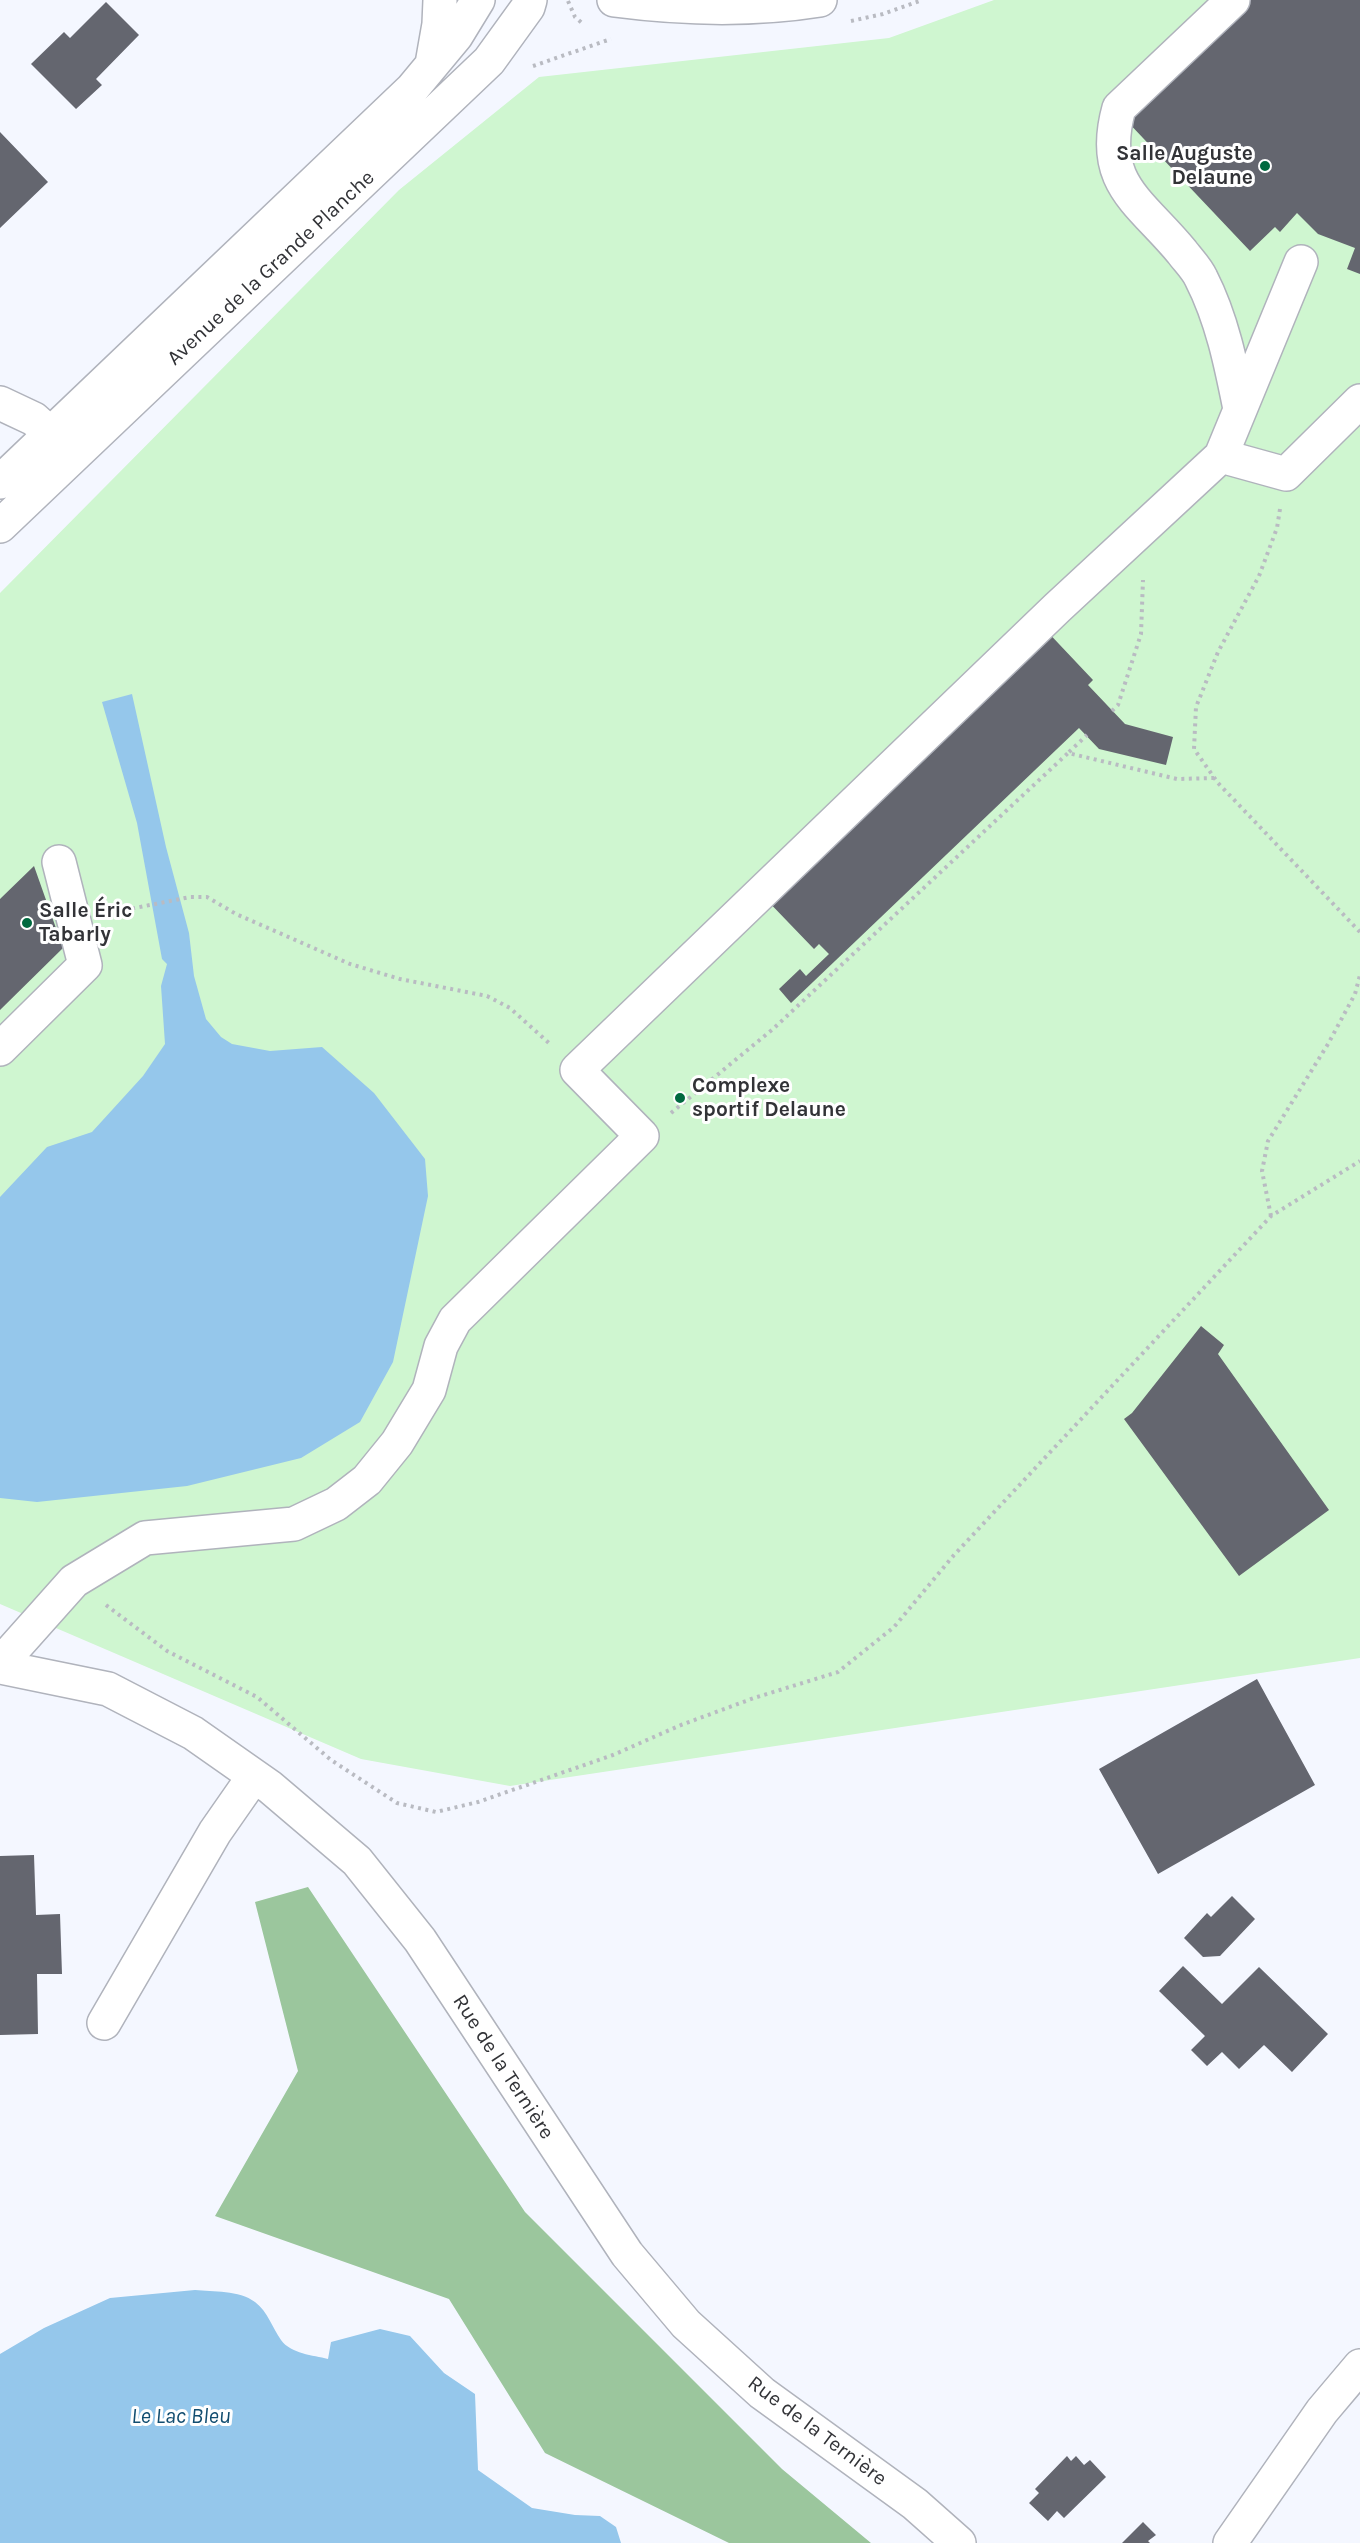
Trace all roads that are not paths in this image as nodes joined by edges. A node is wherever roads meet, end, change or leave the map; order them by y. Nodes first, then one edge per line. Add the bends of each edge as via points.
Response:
1 (440, 0) edge
2 (478, 0) edge
3 (530, 0) edge
4 (614, 0) edge
5 (820, 0) edge
6 (1233, 0) edge
7 (432, 65) junction
8 (1301, 262) dead end
9 (1360, 401) edge
10 (0, 404) edge
11 (1240, 409) junction
12 (62, 444) junction
13 (1221, 456) junction
14 (7, 485) edge
15 (0, 526) edge
16 (59, 862) dead end
17 (0, 1049) edge
18 (0, 1665) edge
19 (254, 1776) junction
20 (104, 2023) dead end
21 (1360, 2366) edge
22 (960, 2543) edge
23 (1230, 2543) edge

1 - 7 street, Avenue de la Grande Planche
2 - 7 street, Avenue de la Grande Planche
3 - 12 street, Avenue de la Grande Planche via 489,61
4 - 5 street via 728,9
6 - 11 street via 1119,108 1113,152 1118,175 1129,196 1156,220 1201,276 1227,344
7 - 12 street, Avenue de la Grande Planche
8 - 11 street
9 - 13 street via 1286,474
10 - 12 street via 34,419
11 - 13 street
12 - 14 street, Avenue de la Grande Planche
13 - 18 street via 1048,616 577,1070 642,1136 455,1320 441,1346 429,1390 397,1443 367,1480 344,1498 294,1524 145,1538 74,1581
14 - 15 street, Avenue de la Grande Planche
16 - 17 street via 86,965
18 - 19 street, Rue de la Ternière via 108,1689 193,1733
19 - 20 street via 214,1832
19 - 22 street, Rue de la Ternière via 357,1861 420,1940 627,2254 686,2324 762,2393 915,2504
21 - 23 street via 1322,2411

